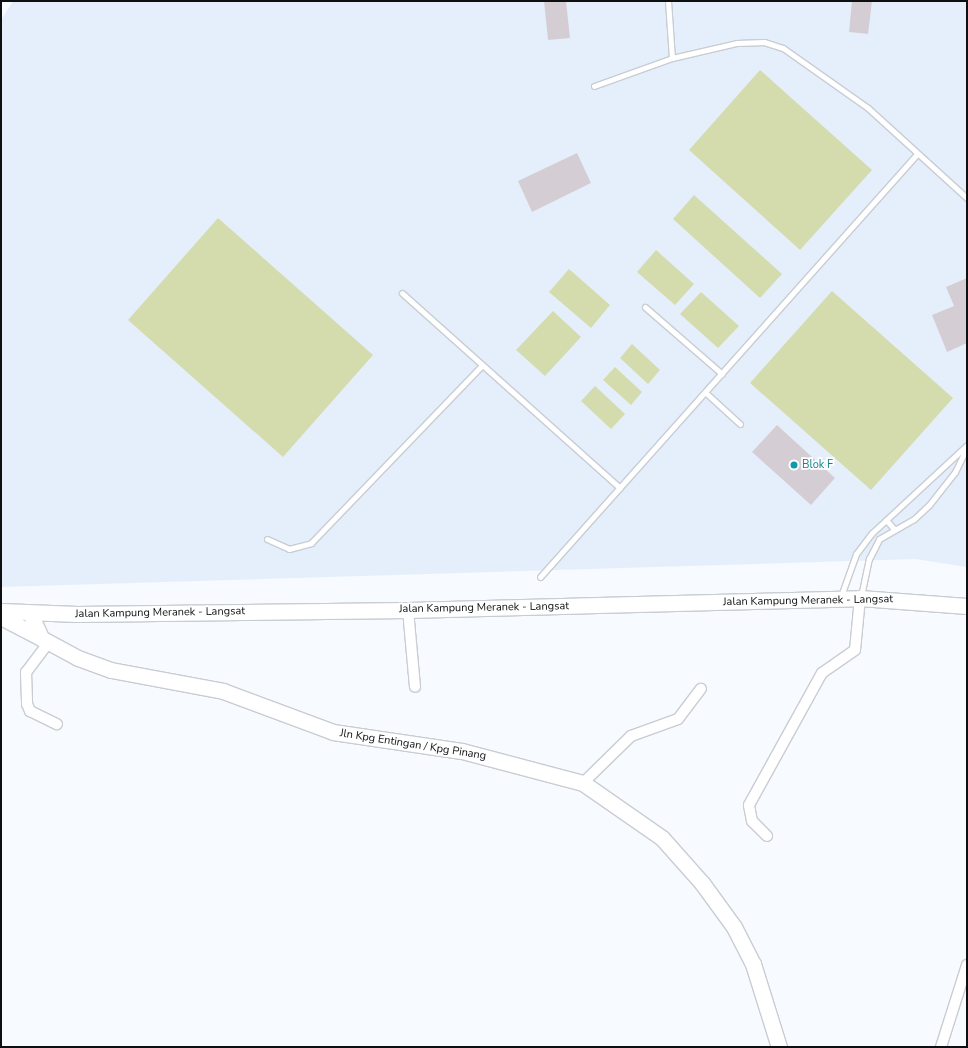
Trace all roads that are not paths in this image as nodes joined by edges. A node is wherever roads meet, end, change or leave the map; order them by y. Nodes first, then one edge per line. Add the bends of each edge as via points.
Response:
1 (668, 1) edge
2 (672, 58) junction
3 (594, 86) dead end
4 (917, 154) junction
5 (967, 198) edge
6 (402, 293) dead end
7 (644, 307) dead end
8 (482, 365) junction
9 (722, 374) junction
10 (706, 393) junction
11 (740, 424) dead end
12 (967, 446) edge
13 (620, 488) junction
14 (886, 520) junction
15 (894, 529) junction
16 (267, 539) dead end
17 (540, 577) dead end
18 (860, 598) junction
19 (840, 600) junction
20 (967, 606) edge
21 (408, 610) junction
22 (1, 611) edge
23 (30, 613) junction
24 (49, 613) junction
25 (1, 617) edge
26 (45, 640) junction
27 (415, 686) dead end
28 (701, 689) dead end
29 (57, 724) dead end
30 (583, 783) junction
31 (767, 836) dead end
32 (967, 968) edge
33 (779, 1047) edge
34 (941, 1047) edge

1 - 2 lane
2 - 3 lane
2 - 4 lane via 737,43 764,42 783,48 868,108
4 - 5 lane
4 - 9 lane
6 - 8 lane
7 - 9 lane
8 - 13 lane
8 - 16 lane via 311,543 288,549
9 - 10 lane
10 - 11 lane
10 - 13 lane
12 - 14 lane
12 - 15 lane via 955,472 929,505 914,519
13 - 17 lane
14 - 15 lane
14 - 19 lane via 856,554
15 - 18 lane via 884,534 873,549
18 - 19 main road, Jalan Kampung Meranek - Langsat
18 - 20 main road, Jalan Kampung Meranek - Langsat
18 - 31 street via 855,650 822,673 749,805 752,821
19 - 21 main road, Jalan Kampung Meranek - Langsat
21 - 24 main road, Jalan Kampung Meranek - Langsat
21 - 27 street
22 - 23 main road, Jalan Kampung Meranek - Langsat
23 - 24 main road, Jalan Kampung Meranek - Langsat
23 - 26 main road
24 - 26 main road
25 - 26 main road, Jln Kpg Entingan / Kpg Pinang
26 - 29 street via 26,672 27,704 30,711
26 - 30 main road, Jln Kpg Entingan / Kpg Pinang via 111,670 223,691 333,732 462,751
28 - 30 street via 678,719 631,736
30 - 33 main road, Jln Kpg Entingan / Kpg Pinang via 662,838 720,906 760,979
32 - 34 street

